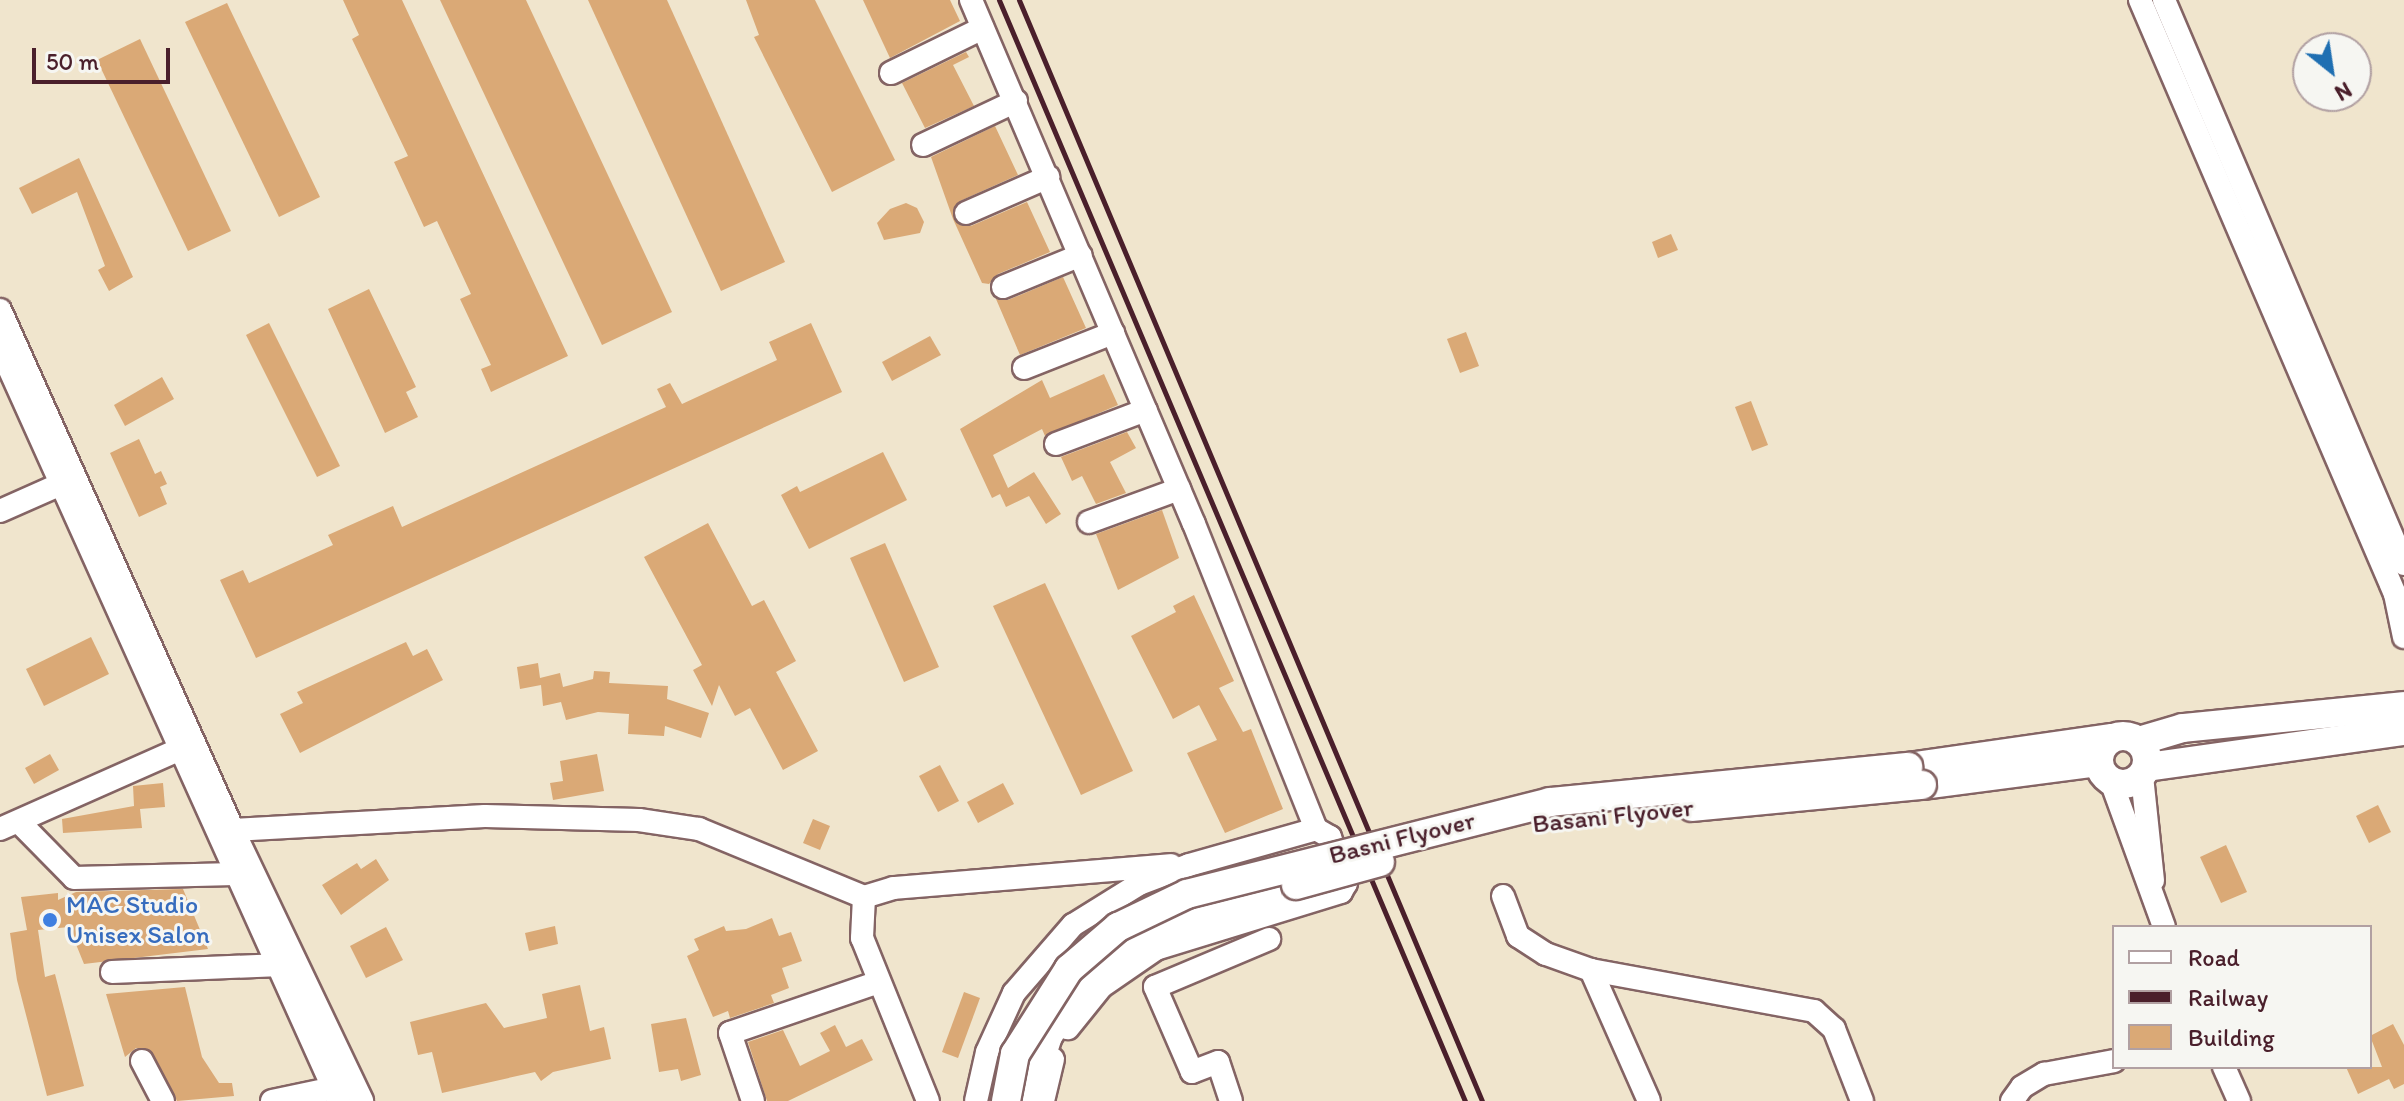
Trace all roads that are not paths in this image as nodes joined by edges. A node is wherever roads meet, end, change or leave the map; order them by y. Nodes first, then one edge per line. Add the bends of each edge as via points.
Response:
1 (971, 0) edge
2 (2140, 0) edge
3 (2164, 0) edge
4 (983, 28) junction
5 (891, 73) dead end
6 (1016, 101) junction
7 (923, 145) dead end
8 (1048, 177) junction
9 (966, 213) dead end
10 (1081, 255) junction
11 (1003, 287) dead end
12 (0, 310) edge
13 (1113, 333) junction
14 (0, 348) edge
15 (1024, 368) dead end
16 (1146, 410) junction
17 (1056, 444) dead end
18 (61, 484) junction
19 (1179, 489) junction
20 (0, 511) edge
21 (1089, 522) dead end
22 (2404, 564) edge
23 (2404, 637) edge
24 (2404, 706) edge
25 (2404, 731) edge
26 (186, 746) junction
27 (2125, 761) junction
28 (1915, 776) junction
29 (10, 826) edge
30 (1316, 829) junction
31 (233, 830) junction
32 (1189, 865) junction
33 (235, 874) junction
34 (1503, 896) dead end
35 (864, 897) junction
36 (2152, 898) junction
37 (2163, 925) edge
38 (1269, 939) dead end
39 (281, 965) junction
40 (1591, 970) junction
41 (112, 972) dead end
42 (879, 982) junction
43 (142, 1061) dead end
44 (2112, 1061) edge
45 (2225, 1069) edge
46 (336, 1094) edge
47 (163, 1101) edge
48 (272, 1101) edge
49 (362, 1101) edge
50 (753, 1101) edge
51 (928, 1101) edge
52 (976, 1101) edge
53 (1006, 1101) edge
54 (1027, 1101) edge
55 (1043, 1101) edge
56 (1231, 1101) edge
57 (1649, 1101) edge
58 (1862, 1101) edge
59 (2012, 1101) edge
60 (2239, 1101) edge

1 - 4 street
2 - 23 street via 2395,594
3 - 22 street
4 - 5 street
4 - 6 street
6 - 7 street
6 - 8 street
8 - 9 street
8 - 10 street
10 - 11 street
10 - 13 street
12 - 26 street
13 - 15 street
13 - 16 street
14 - 18 street
16 - 17 street
16 - 19 street
18 - 20 street
18 - 26 street
19 - 21 street
19 - 30 street
24 - 27 main road via 2183,728
25 - 27 main road
26 - 29 street
26 - 31 street
26 - 33 street
27 - 28 main road
27 - 28 main road, Basani Flyover via 1967,758
27 - 36 street
27 - 36 street
28 - 53 main road, Basni Flyover, bridge via 1550,802 1187,894 1118,927 1069,969 1015,1054
28 - 54 main road, Basani Flyover, bridge via 1546,820 1190,914 1119,954 1077,990 1048,1036
29 - 33 street via 74,878
30 - 32 street
30 - 55 street via 1330,837 1346,883 1341,892 1156,949 1125,966 1080,1009 1050,1068
31 - 35 street via 485,816 639,820 699,829
31 - 49 street
32 - 35 street via 894,888
32 - 52 street via 1100,906 1032,967 987,1052
33 - 39 street
34 - 40 street via 1518,936 1546,954
35 - 42 street via 862,938
36 - 37 street
38 - 56 street via 1155,987 1192,1072 1218,1062
39 - 41 street
39 - 46 street
40 - 57 street
40 - 58 street via 1814,1011 1834,1029
42 - 50 street via 730,1033
42 - 51 street
43 - 47 street
44 - 59 street via 2044,1074 2022,1087
45 - 60 street
46 - 48 street

